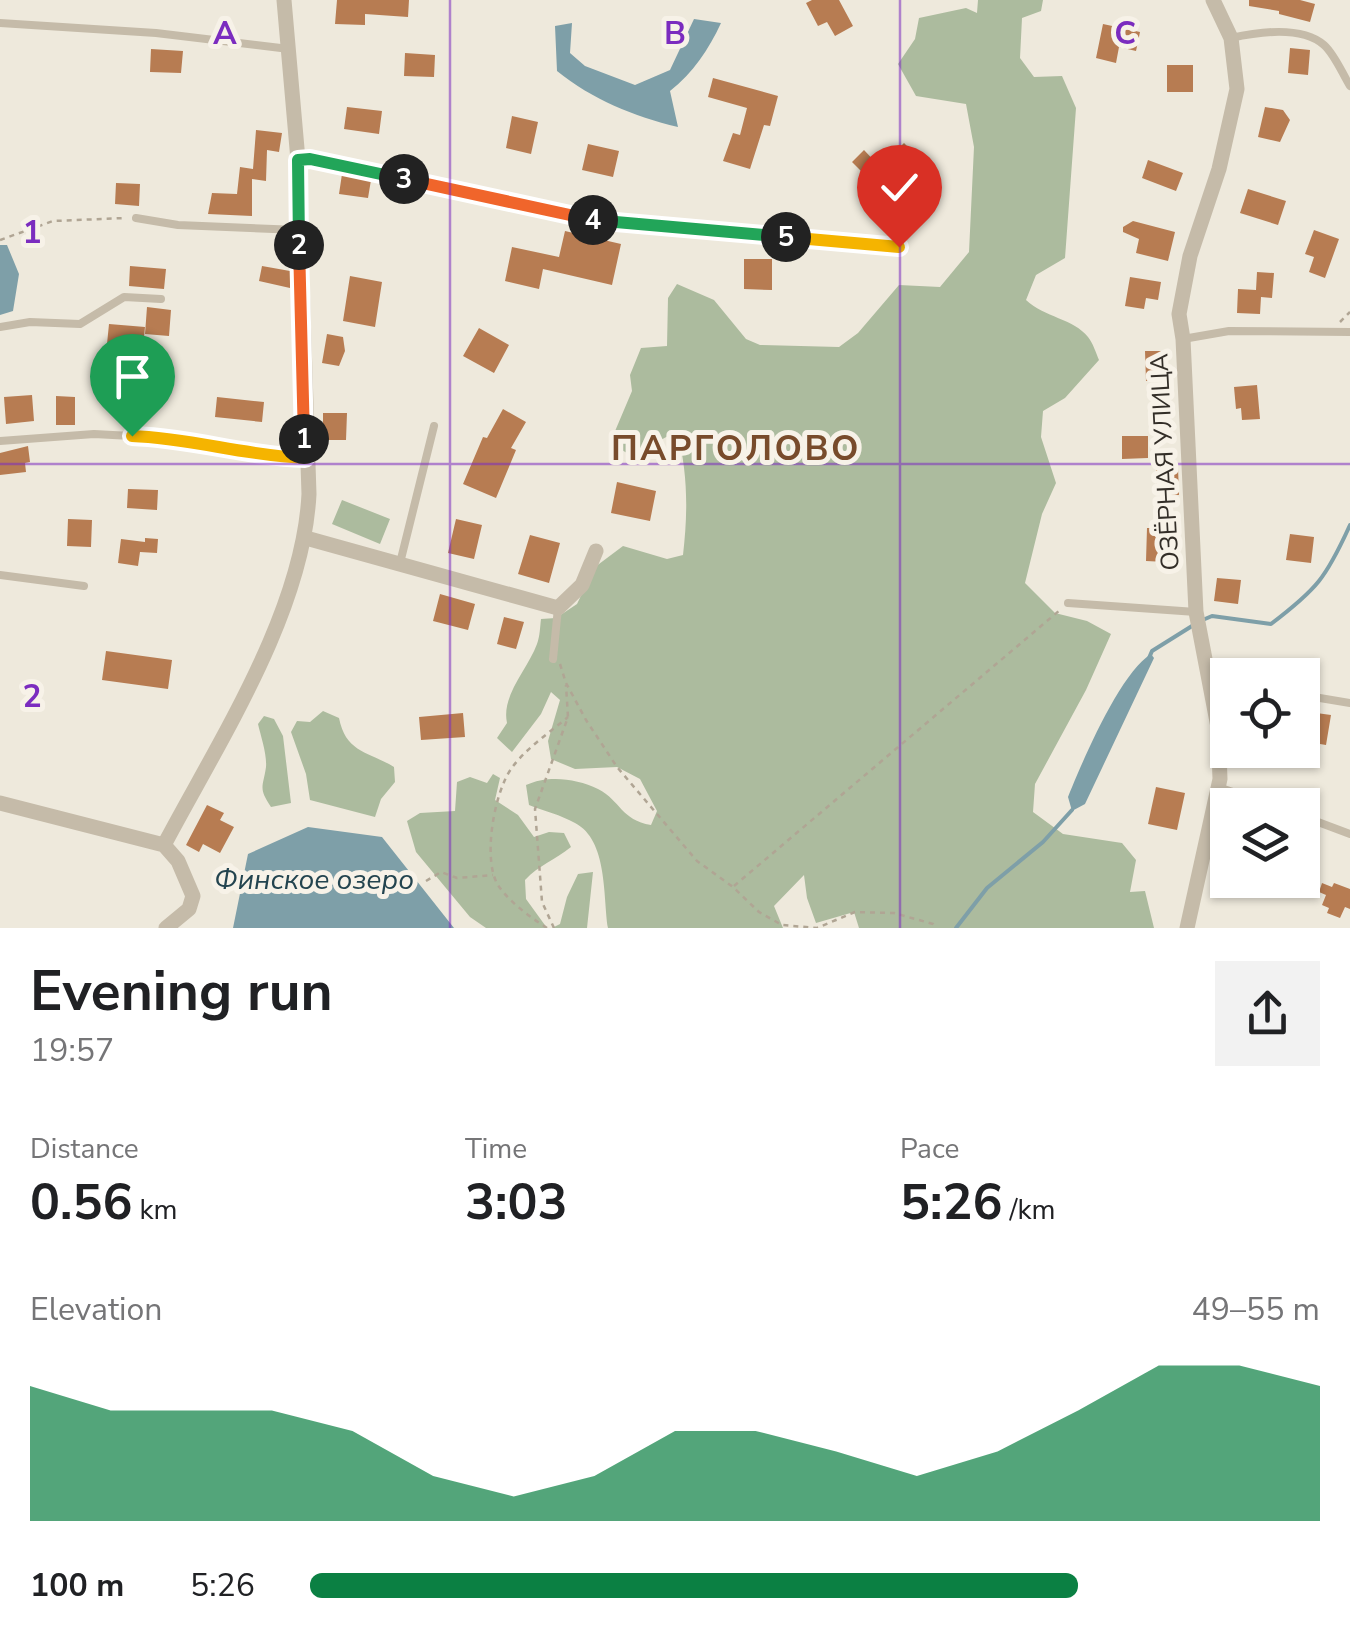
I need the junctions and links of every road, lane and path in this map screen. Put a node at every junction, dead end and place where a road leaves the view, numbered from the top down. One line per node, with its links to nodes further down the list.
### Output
1 (284, 0): 5 (street)
2 (1213, 0): 4 (street, ОЗЁРНАЯ УЛИЦА)
3 (0, 23): 5 (lane)
4 (1231, 38): 6 (lane); 15 (street, ОЗЁРНАЯ УЛИЦА)
5 (289, 49): 7 (street)
6 (1350, 86)
7 (298, 160): 9 (street); 11 (lane)
8 (136, 218): 9 (lane); 10 (path)
9 (299, 230): 18 (street)
10 (0, 240)
11 (899, 247)
12 (161, 298): 13 (lane)
13 (0, 327)
14 (1350, 332): 15 (lane)
15 (1184, 339): 26 (street, ОЗЁРНАЯ УЛИЦА)
16 (434, 426): 21 (lane)
17 (0, 441): 18 (lane)
18 (305, 458): 19 (street)
19 (306, 538): 21 (street); 38 (street)
20 (596, 550): 25 (street)
21 (400, 563): 25 (street)
22 (0, 575): 23 (lane)
23 (84, 586)
24 (1068, 602): 26 (lane); 41 (path)
25 (558, 608): 27 (lane)
26 (1196, 612): 28 (street, ОЗЁРНАЯ УЛИЦА)
27 (554, 659)
28 (1210, 681)
29 (1320, 698): 30 (lane)
30 (1350, 703)
31 (568, 718): 39 (path); 41 (path); 45 (path)
32 (1218, 768): 33 (street, ОЗЁРНАЯ УЛИЦА)
33 (1218, 787): 34 (lane); 46 (street, ОЗЁРНАЯ УЛИЦА)
34 (1221, 788)
35 (0, 803): 38 (street)
36 (1320, 823): 37 (lane)
37 (1350, 834)
38 (164, 845): 43 (street)
39 (495, 874): 40 (path); 44 (path)
40 (426, 882)
41 (733, 887): 42 (path)
42 (935, 926)
43 (166, 928)
44 (547, 928)
45 (554, 928)
46 (1187, 928)

